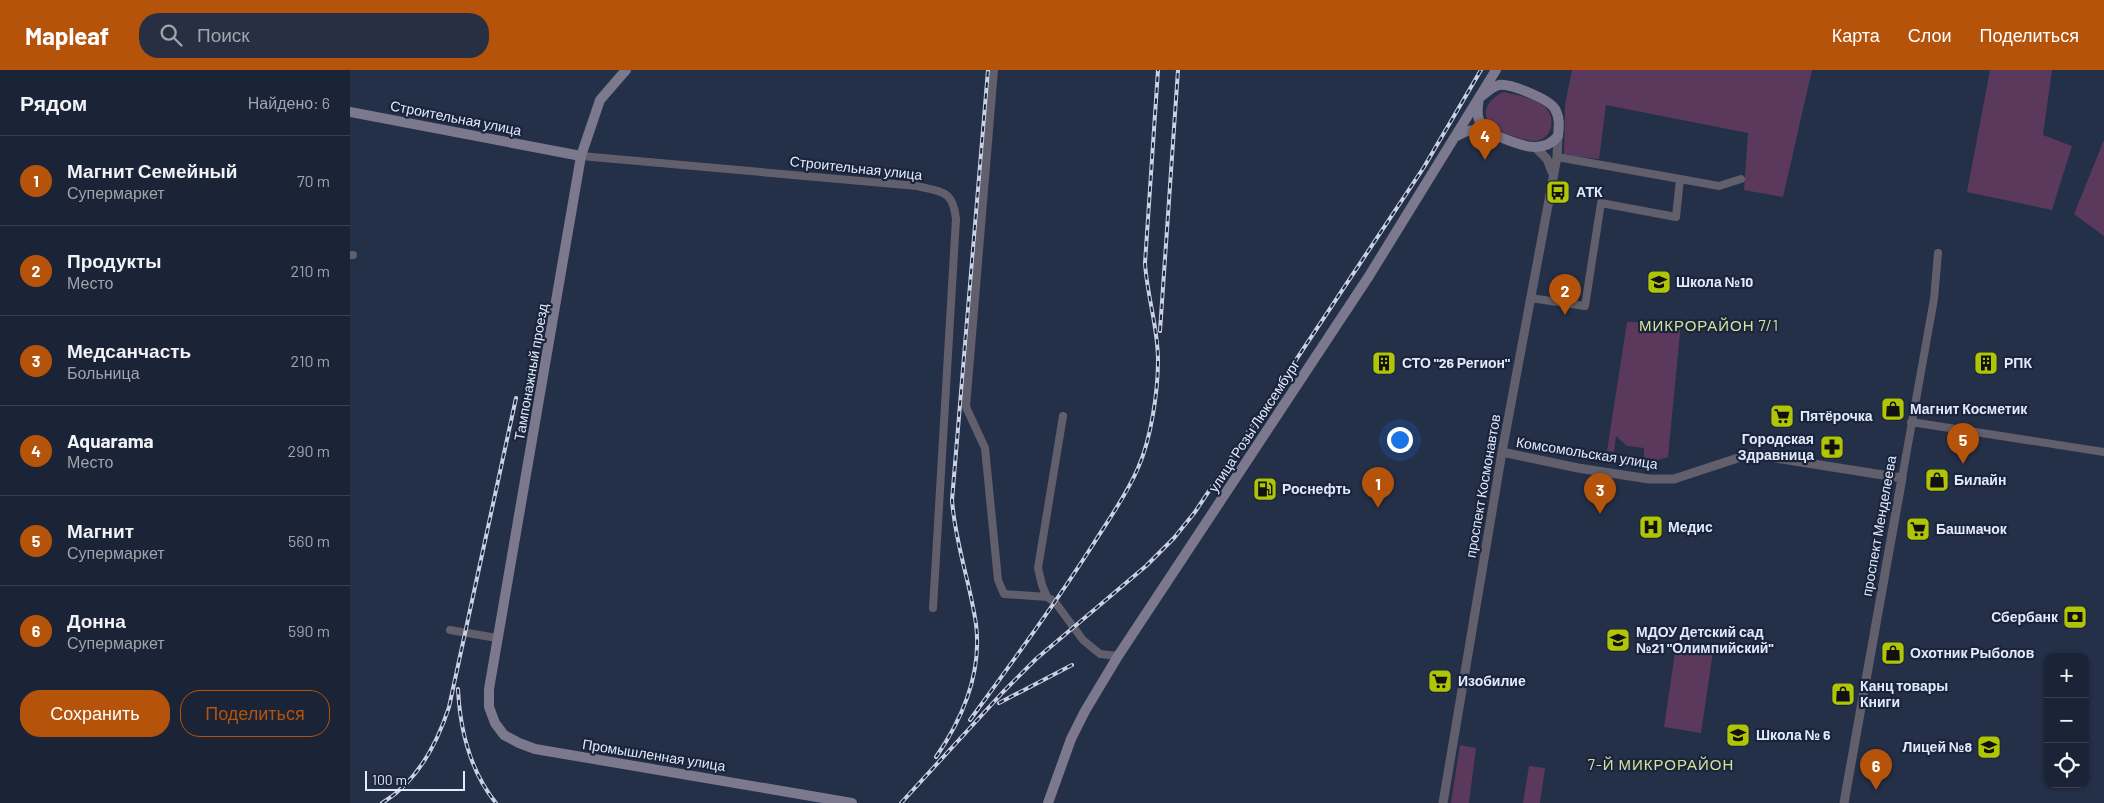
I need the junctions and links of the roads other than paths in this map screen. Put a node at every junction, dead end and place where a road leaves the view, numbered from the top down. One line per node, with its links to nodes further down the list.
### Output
1 (626, 70): 12 (main road, Тампонажный проезд)
2 (994, 70): 24 (street)
3 (1496, 70): 6 (main road, улица Розы Люксембург)
4 (1502, 70): 5 (main road)
5 (1510, 85): 6 (main road); 10 (main road)
6 (1479, 98): 8 (main road); 9 (main road, улица Розы Люксембург)
7 (350, 112): 12 (main road, Строительная улица)
8 (1488, 133): 9 (main road); 11 (main road)
9 (1457, 136): 28 (main road, улица Розы Люксембург)
10 (1558, 136): 11 (main road); 13 (street, проспект Космонавтов)
11 (1536, 148): 14 (street)
12 (580, 156): 25 (street, Строительная улица); 27 (main road, Тампонажный проезд)
13 (1557, 157): 14 (street, проспект Космонавтов); 16 (street)
14 (1552, 174): 18 (street, проспект Космонавтов)
15 (1742, 179): 16 (street)
16 (1680, 180): 18 (street)
17 (1938, 253): 20 (street, проспект Менделеева)
18 (1530, 298): 21 (street, проспект Космонавтов)
19 (1063, 416): 24 (street)
20 (1911, 422): 22 (street); 23 (street, проспект Менделеева)
21 (1502, 452): 23 (street, Комсомольская улица); 32 (street, проспект Космонавтов)
22 (2104, 452)
23 (1902, 478): 33 (street, проспект Менделеева)
24 (1048, 597): 28 (street)
25 (933, 608)
26 (450, 630): 27 (street)
27 (497, 638): 29 (main road, Тампонажный проезд)
28 (1118, 656): 30 (main road, улица Розы Люксембург)
29 (489, 689): 31 (main road, Промышленная улица)
30 (1049, 802)
31 (852, 803)
32 (1443, 803)
33 (1844, 803)

